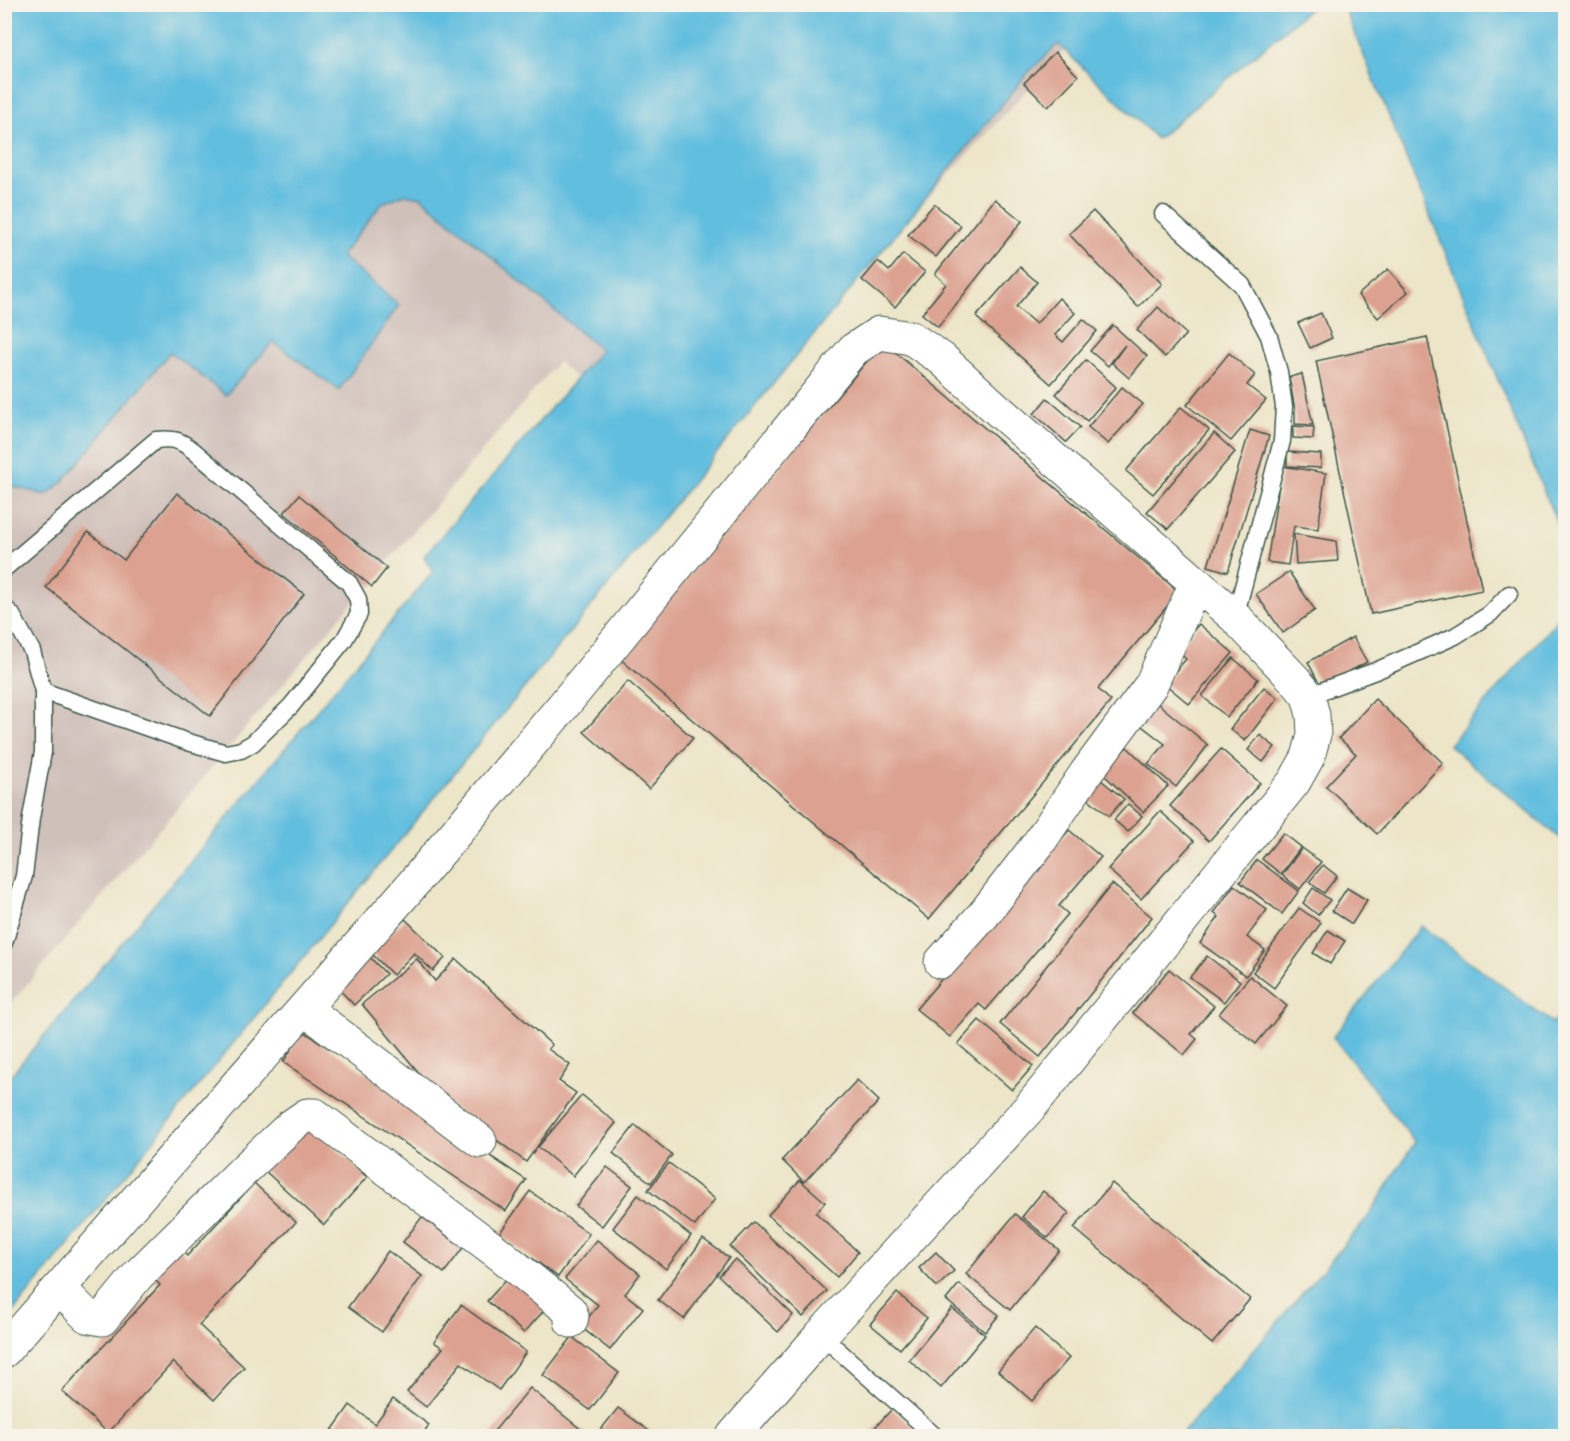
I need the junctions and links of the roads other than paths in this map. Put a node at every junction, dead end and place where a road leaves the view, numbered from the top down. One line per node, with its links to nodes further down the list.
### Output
1 (1163, 214): 6 (lane)
2 (4, 569): 7 (lane)
3 (1196, 583): 6 (street); 10 (street); 11 (street)
4 (1509, 594): 8 (lane)
5 (4, 607): 7 (lane)
6 (1236, 617): 8 (street)
7 (43, 691): 9 (lane)
8 (1308, 696): 15 (street)
9 (6, 933)
10 (940, 962)
11 (305, 1009): 12 (street); 13 (street)
12 (480, 1141)
13 (60, 1289): 14 (street); 16 (street)
14 (571, 1321)
15 (821, 1335): 17 (street); 18 (lane)
16 (4, 1350)
17 (734, 1437)
18 (935, 1437)

